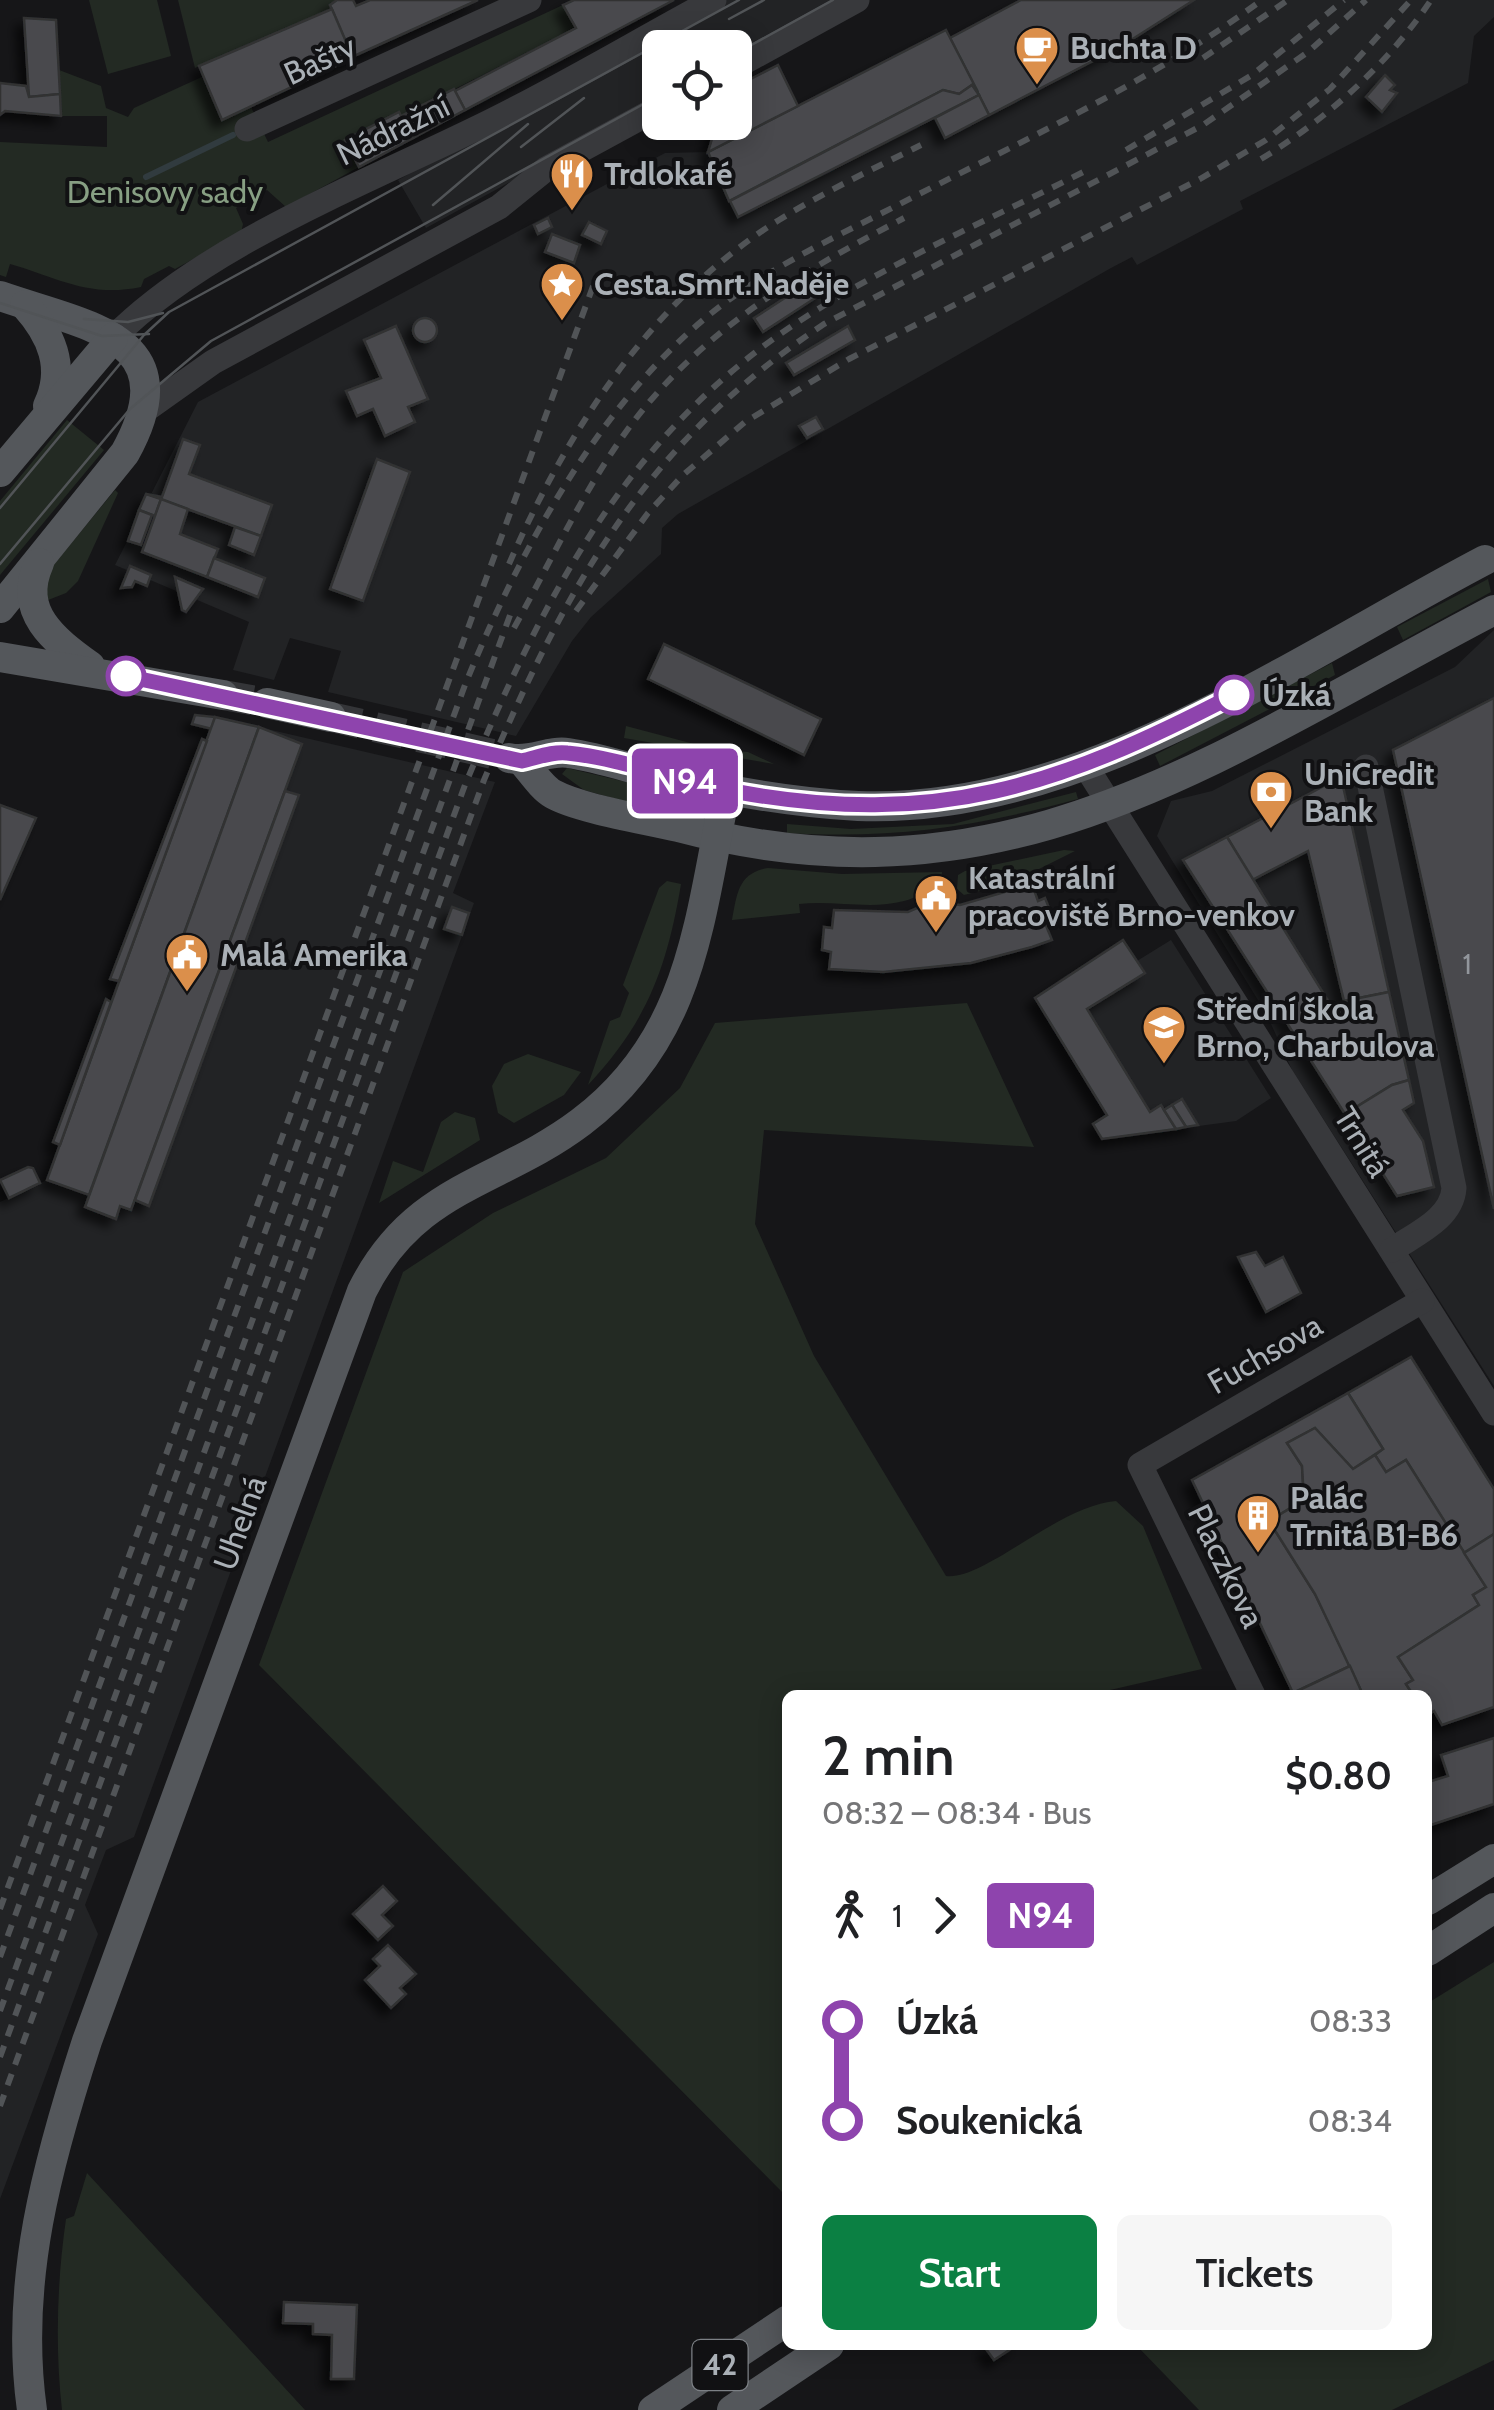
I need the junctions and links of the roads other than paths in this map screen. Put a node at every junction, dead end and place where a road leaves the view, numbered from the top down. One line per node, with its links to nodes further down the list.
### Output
1 (529, 0): 6 (street, Bašty)
2 (714, 0): 8 (street, Nádražní)
3 (857, 0): 4 (street)
4 (752, 57)
5 (642, 117): 9 (street)
6 (248, 130)
7 (12, 300): 8 (main road); 10 (main road)
8 (113, 338): 9 (main road); 10 (main road, Nádražní)
9 (144, 411): 12 (main road)
10 (38, 427): 11 (main road, Nádražní)
11 (0, 472)
12 (45, 551): 14 (main road); 17 (main road)
13 (1485, 560): 21 (main road)
14 (0, 608)
15 (1494, 610): 24 (main road)
16 (0, 656): 17 (main road)
17 (98, 671): 18 (main road)
18 (223, 695)
19 (267, 702): 20 (main road)
20 (330, 717)
21 (1085, 765): 23 (main road); 24 (street, Trnitá)
22 (1366, 768): 26 (street)
23 (726, 790): 25 (main road, Uhelná); 25 (main road)
24 (1112, 807): 25 (main road); 26 (street, Trnitá)
25 (716, 837): 37 (main road, Uhelná)
26 (1392, 1250): 27 (street, Trnitá)
27 (1422, 1300): 28 (street, Trnitá); 29 (street, Fuchsova)
28 (1494, 1414)
29 (1140, 1465): 30 (street, Placzkova)
30 (1250, 1690)
31 (1494, 1859): 32 (main road)
32 (1432, 1898)
33 (1494, 1908): 34 (main road)
34 (1432, 1947)
35 (782, 2324): 38 (main road, 42)
36 (822, 2350): 39 (main road, 42)
37 (32, 2410)
38 (652, 2410)
39 (732, 2410)

